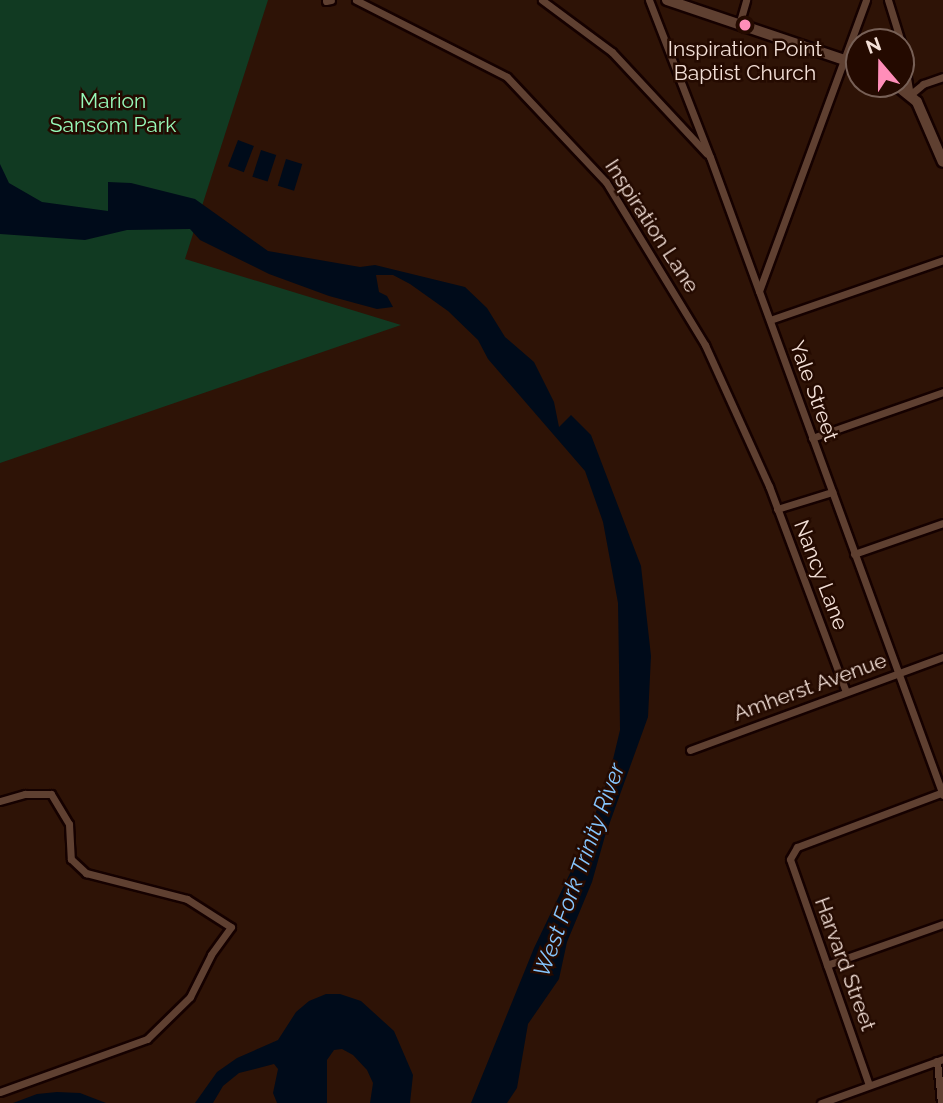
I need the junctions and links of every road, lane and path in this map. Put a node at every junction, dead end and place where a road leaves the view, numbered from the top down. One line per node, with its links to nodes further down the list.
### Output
1 (356, 0): 22 (street, Inspiration Lane)
2 (542, 0): 14 (street)
3 (649, 0): 14 (street, Yale Street)
4 (667, 0): 8 (street)
5 (746, 0): 8 (street)
6 (866, 0): 10 (street)
7 (888, 0): 9 (street)
8 (739, 25): 10 (street)
9 (896, 28)
10 (844, 59): 17 (street)
11 (943, 77): 12 (street)
12 (915, 90)
13 (913, 98): 15 (street)
14 (710, 157): 17 (street, Yale Street)
15 (943, 162)
16 (943, 260): 18 (street)
17 (759, 291): 18 (street, Yale Street)
18 (770, 320): 20 (street, Yale Street)
19 (943, 391): 20 (street)
20 (812, 438): 21 (street, Yale Street)
21 (832, 492): 22 (street); 24 (street, Yale Street)
22 (777, 509): 27 (street, Nancy Lane)
23 (943, 523): 24 (street)
24 (854, 554): 26 (street, Yale Street)
25 (943, 657): 26 (street, Amherst Avenue)
26 (898, 673): 27 (street, Amherst Avenue); 29 (street, Yale Street)
27 (846, 692): 28 (street, Amherst Avenue)
28 (690, 750)
29 (943, 793): 32 (street, Harvard Street)
30 (0, 801): 35 (street)
31 (943, 924): 32 (street)
32 (827, 965): 34 (street, Harvard Street)
33 (940, 1060): 34 (street); 37 (street)
34 (869, 1085): 36 (street)
35 (0, 1092)
36 (821, 1103)
37 (941, 1103)

